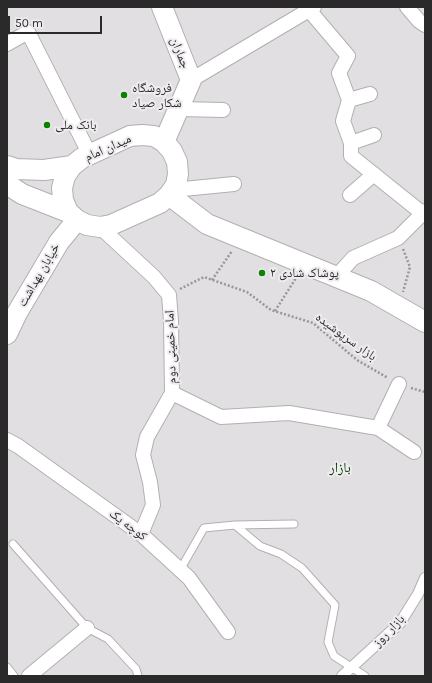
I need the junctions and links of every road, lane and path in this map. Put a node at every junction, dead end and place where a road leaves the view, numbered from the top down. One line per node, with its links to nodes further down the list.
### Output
1 (162, 7): 6 (main road, جماران)
2 (407, 7): 4 (street)
3 (311, 9): 6 (street); 8 (street)
4 (425, 25)
5 (7, 44): 14 (street)
6 (191, 80): 9 (main road, جماران)
7 (370, 94): 8 (street)
8 (349, 100): 13 (street)
9 (179, 109): 10 (street); 12 (main road, جماران)
10 (223, 110)
11 (374, 135): 13 (street)
12 (164, 142): 14 (main road, میدان امام); 20 (main road)
13 (351, 143): 17 (street)
14 (90, 155): 16 (main road, میدان امام)
15 (7, 166): 16 (main road)
16 (72, 166): 23 (main road, میدان امام)
17 (374, 174): 21 (street); 22 (street)
18 (7, 184): 23 (main road)
19 (234, 184): 20 (street)
20 (171, 193): 24 (main road); 25 (main road)
21 (350, 195)
22 (424, 212): 26 (street)
23 (72, 216): 24 (main road); 33 (main road, خیابان بهداشت)
24 (100, 227): 30 (street, امام خمینی دوم)
25 (240, 238): 27 (main road); 29 (path)
26 (398, 238): 28 (street); 31 (path)
27 (305, 264): 28 (main road); 32 (path)
28 (336, 277): 31 (main road)
29 (212, 280): 30 (path, بازار سرپوشیده); 32 (path, بازار سرپوشیده)
30 (169, 295): 38 (street, امام خمینی دوم)
31 (400, 307): 34 (main road)
32 (275, 311): 36 (path, بازار سرپوشیده)
33 (12, 313): 35 (main road, خیابان بهداشت)
34 (425, 322)
35 (7, 334)
36 (399, 384): 37 (path, بازار سرپوشیده); 39 (street)
37 (425, 392)
38 (172, 393): 39 (street); 44 (street, امام خمینی دوم)
39 (378, 428): 41 (street)
40 (7, 440): 44 (street, کوچه یک)
41 (414, 452)
42 (294, 524): 43 (lane)
43 (235, 525): 46 (lane); 51 (lane)
44 (142, 534): 46 (street, کوچه یک)
45 (14, 544): 48 (lane)
46 (180, 570): 49 (street, کوچه یک)
47 (425, 578): 51 (street, بازار روز)
48 (87, 628): 53 (street); 54 (lane)
49 (228, 632)
50 (7, 667): 52 (lane)
51 (351, 667): 55 (street, بازار روز); 56 (lane)
52 (14, 676)
53 (29, 676)
54 (138, 676)
55 (342, 676)
56 (365, 676)

